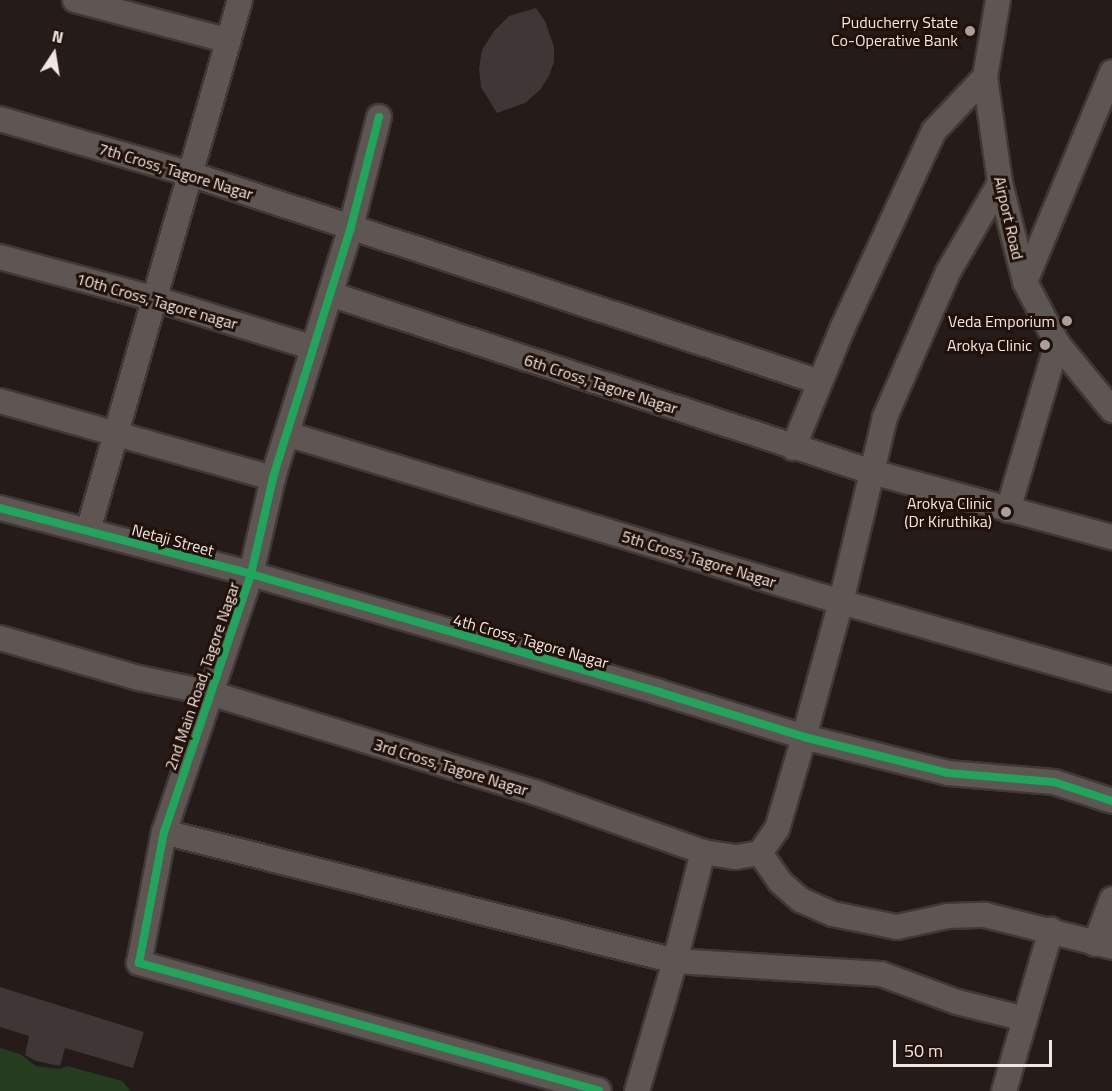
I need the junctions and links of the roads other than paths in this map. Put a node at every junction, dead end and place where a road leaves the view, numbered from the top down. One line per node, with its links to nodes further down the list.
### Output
1 (75, 0): 4 (street)
2 (240, 0): 4 (street)
3 (998, 0): 6 (street, Airport Road)
4 (229, 41): 9 (street)
5 (1112, 72): 13 (street)
6 (985, 77): 10 (street, Airport Road); 18 (street)
7 (379, 117): 11 (street, 2nd Main Road, Tagore Nagar)
8 (0, 119): 9 (street, 7th Cross, Tagore Nagar)
9 (190, 174): 11 (street, 7th Cross, Tagore Nagar); 15 (street)
10 (1000, 183): 13 (street, Airport Road); 24 (street)
11 (351, 227): 14 (street, 2nd Main Road, Tagore Nagar); 18 (street, 7th Cross, Tagore Nagar)
12 (0, 257): 15 (street, 10th Cross, Tagore nagar)
13 (1025, 282): 16 (street, Airport Road)
14 (330, 294): 17 (street, 2nd Main Road, Tagore Nagar); 23 (street, 6th Cross, Tagore Nagar)
15 (156, 299): 17 (street, 10th Cross, Tagore nagar); 21 (street)
16 (1057, 343): 20 (street, Airport Road); 27 (street)
17 (314, 348): 22 (street, 2nd Main Road, Tagore Nagar)
18 (820, 382): 23 (street)
19 (0, 401): 21 (street)
20 (1112, 410)
21 (117, 432): 25 (street); 28 (street)
22 (286, 434): 25 (street, 2nd Main Road, Tagore Nagar); 31 (street, 5th Cross, Tagore Nagar)
23 (793, 448): 24 (street, 6th Cross, Tagore Nagar)
24 (872, 472): 27 (street, 6th Cross, Tagore Nagar); 31 (street)
25 (273, 478): 30 (street, 2nd Main Road, Tagore Nagar)
26 (0, 508): 28 (street, Netaji Street)
27 (1008, 510): 29 (street, 6th Cross, Tagore Nagar)
28 (88, 531): 30 (street, Netaji Street)
29 (1112, 537)
30 (251, 574): 34 (street, 2nd Main Road, Tagore Nagar); 35 (street, 4th Cross, Tagore Nagar)
31 (841, 602): 33 (street, 5th Cross, Tagore Nagar); 35 (street)
32 (0, 638): 34 (street, 3rd Cross, Tagore Nagar)
33 (1112, 679)
34 (210, 693): 37 (street, 2nd Main Road, Tagore Nagar); 38 (street, 3rd Cross, Tagore Nagar)
35 (804, 737): 36 (street, 4th Cross, Tagore Nagar); 39 (street)
36 (1112, 801)
37 (164, 832): 43 (street); 45 (street, 2nd Main Road, Tagore Nagar)
38 (703, 852): 39 (street, 3rd Cross, Tagore Nagar); 43 (street)
39 (760, 853): 41 (street)
40 (1112, 899): 42 (street)
41 (1051, 930): 42 (street); 44 (street)
42 (1103, 945)
43 (675, 962): 44 (street); 47 (street)
44 (1025, 1019): 48 (street)
45 (563, 1086): 46 (street)
46 (599, 1091)
47 (637, 1091)
48 (1004, 1091)

